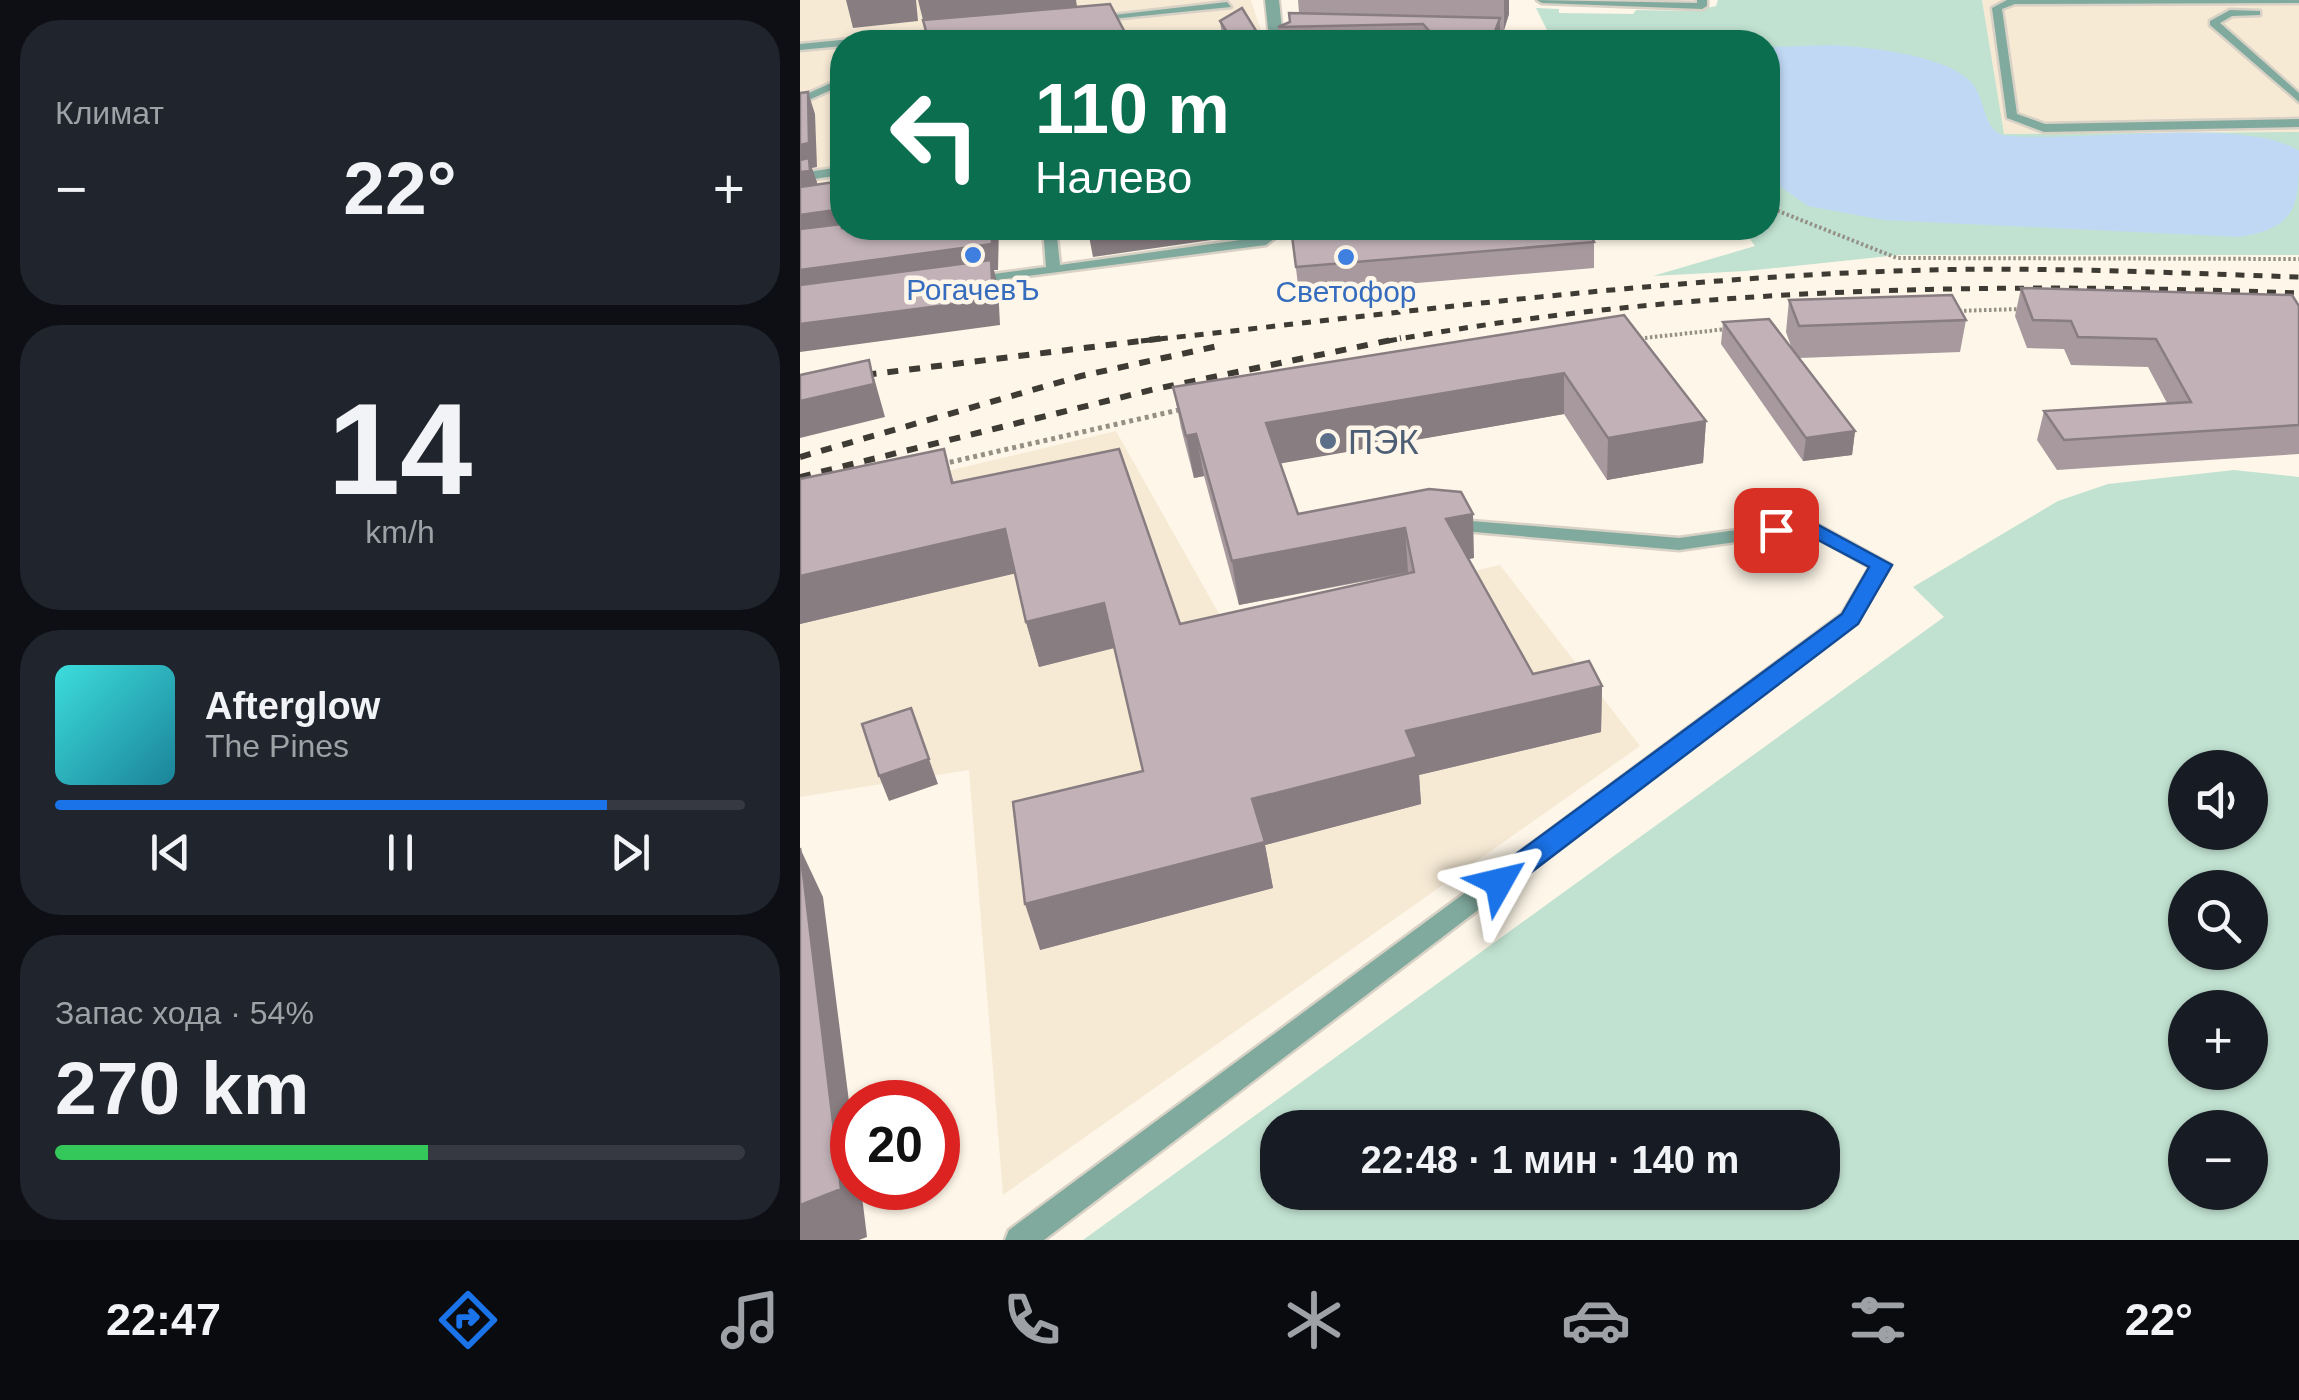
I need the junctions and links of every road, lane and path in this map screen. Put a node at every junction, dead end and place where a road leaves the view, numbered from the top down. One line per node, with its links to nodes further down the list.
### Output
1 (1272, 0): 8 (street)
2 (1542, 0): 3 (lane)
3 (1702, 0)
4 (2299, 0): 14 (lane)
5 (1227, 5): 7 (lane)
6 (2299, 13): 12 (lane)
7 (1079, 20)
8 (1281, 30)
9 (830, 44): 10 (lane)
10 (800, 47)
11 (830, 87): 13 (lane)
12 (2299, 99)
13 (800, 101)
14 (2299, 123)
15 (830, 173): 16 (lane)
16 (800, 177)
17 (1780, 212): 20 (path)
18 (1050, 240): 21 (lane)
19 (1267, 240): 21 (lane)
20 (2299, 259)
21 (1053, 270): 22 (lane)
22 (956, 283)
23 (2034, 309): 24 (path)
24 (1939, 311)
25 (1730, 329): 26 (path)
26 (1634, 339)
27 (1191, 408): 28 (path)
28 (929, 468)
29 (1424, 524): 30 (lane)
30 (1020, 1240)

